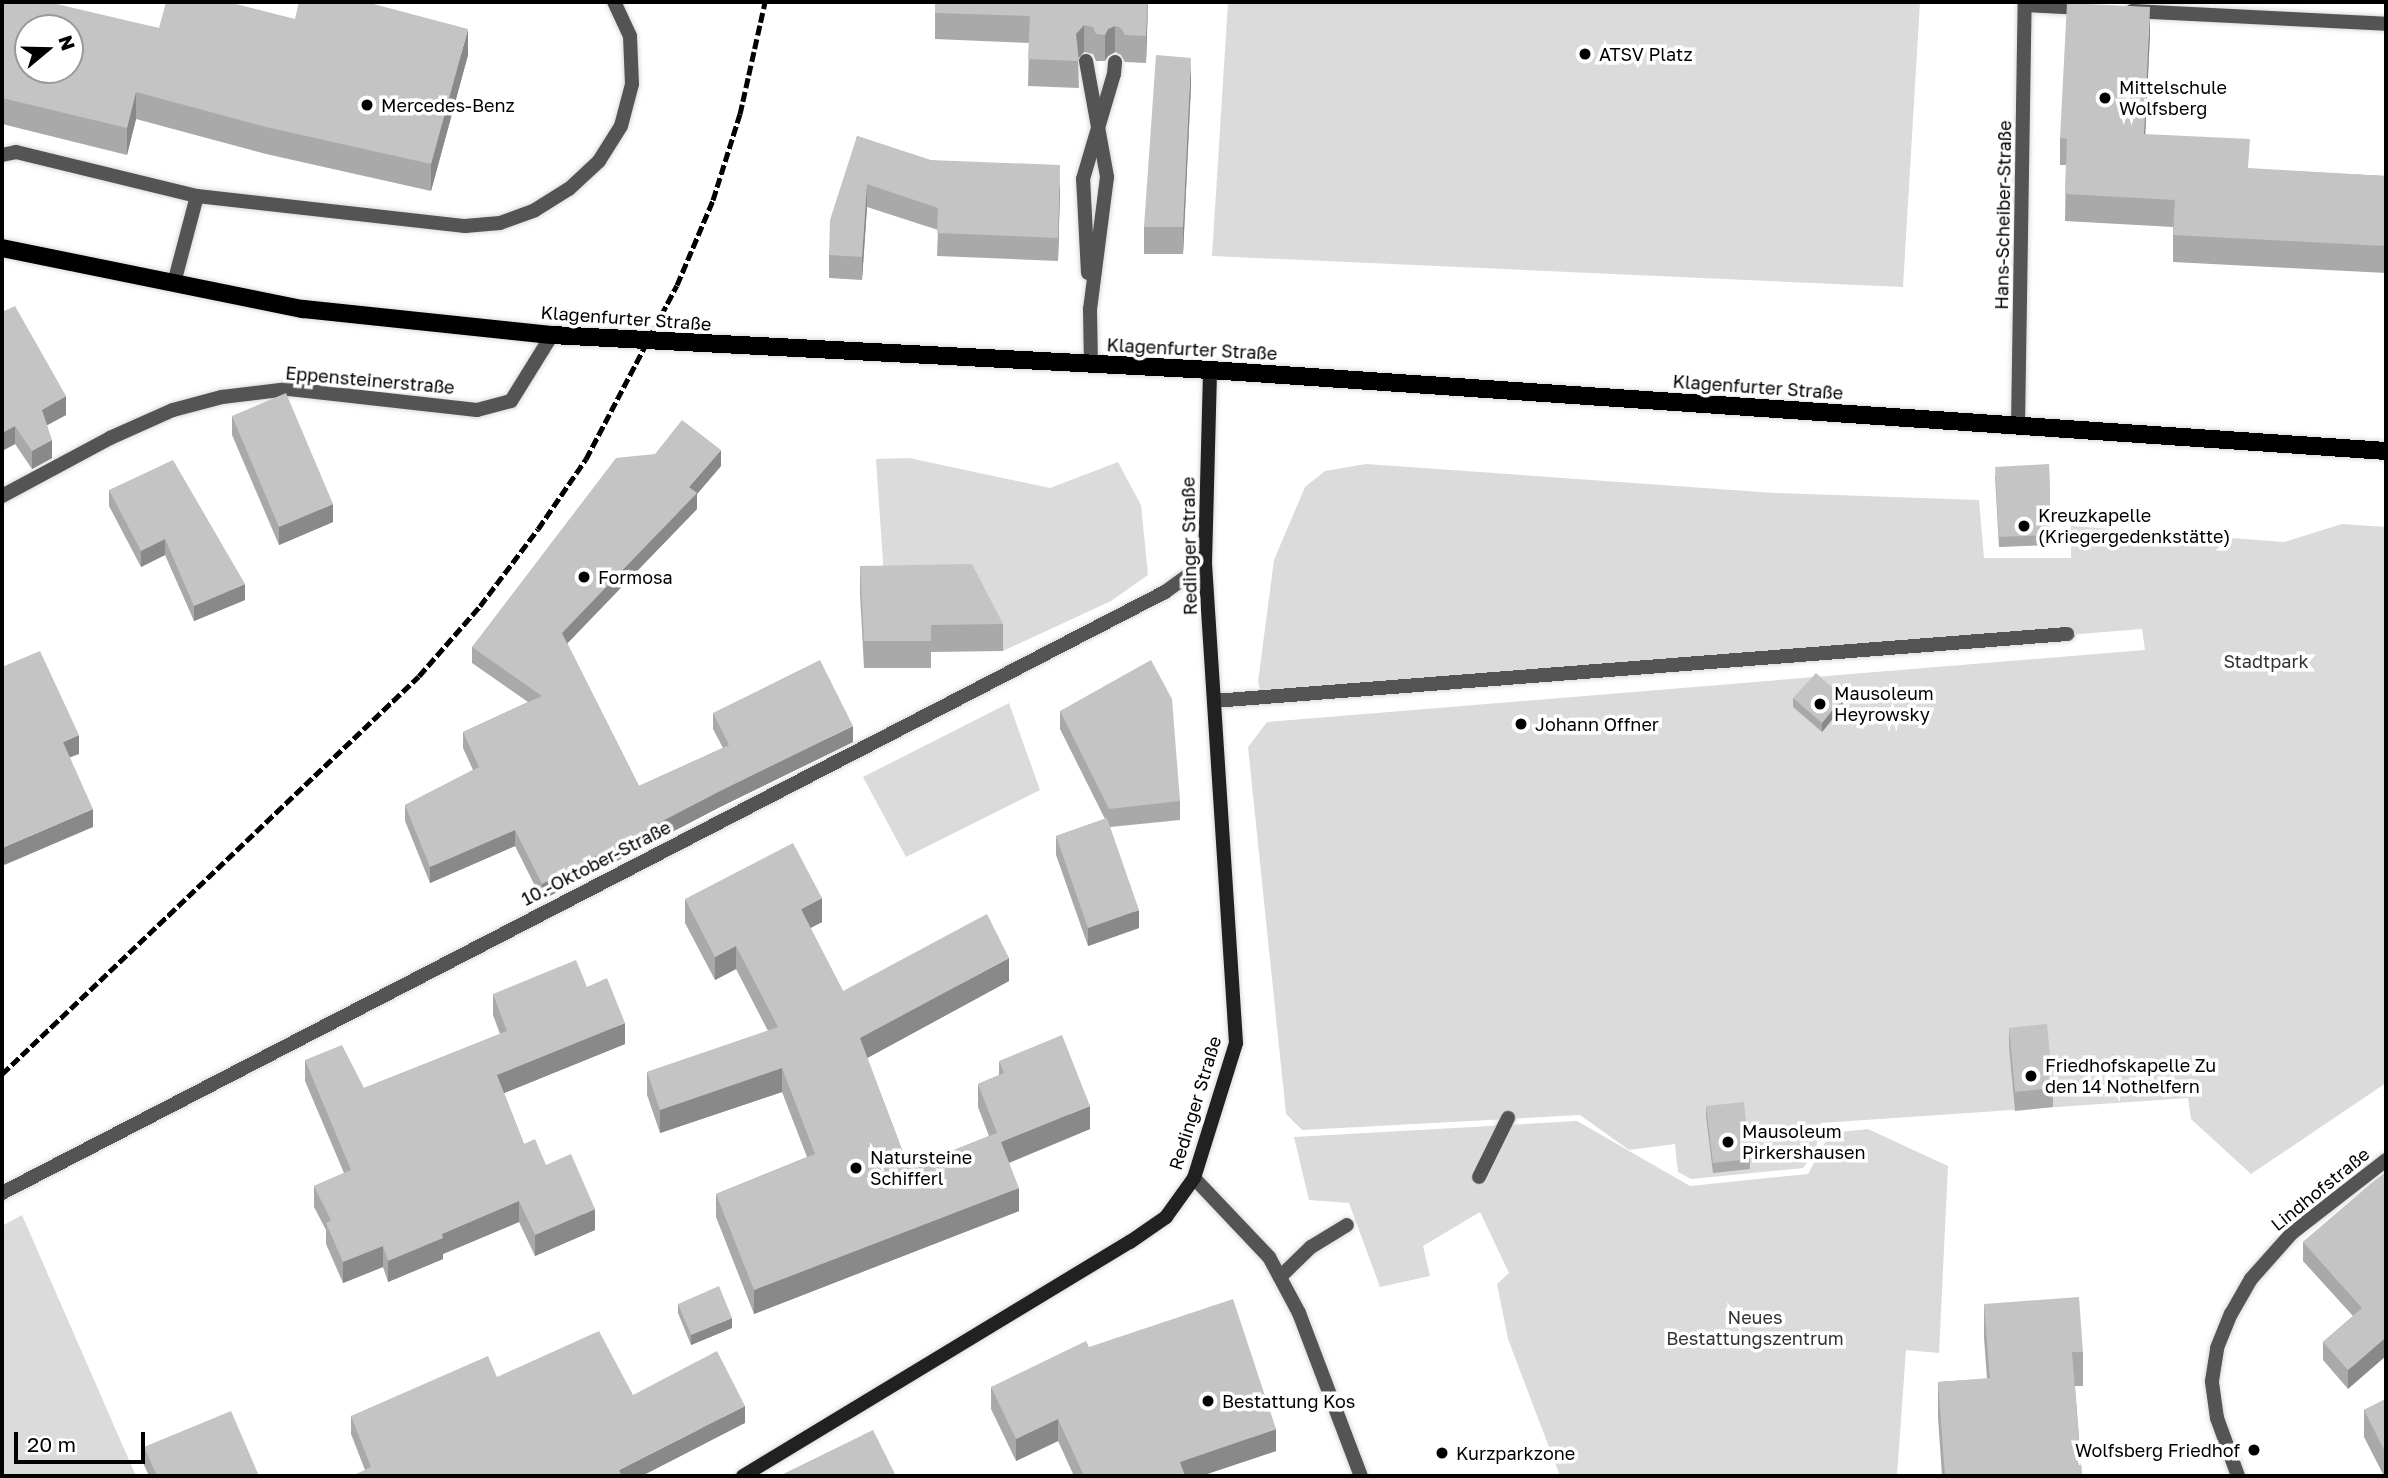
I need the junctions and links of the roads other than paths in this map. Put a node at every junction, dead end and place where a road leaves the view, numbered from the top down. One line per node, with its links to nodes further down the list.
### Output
1 (614, 2): 10 (street)
2 (2025, 3): 3 (street, Hans-Scheiber-Straße); 17 (street, Hans-Scheiber-Straße)
3 (2095, 9)
4 (2123, 10): 5 (street)
5 (2386, 24)
6 (1086, 61): 8 (street)
7 (1115, 62): 8 (street)
8 (1098, 129): 13 (street); 13 (street)
9 (2, 155): 10 (street)
10 (197, 196): 12 (street)
11 (2, 248): 12 (main road, Klagenfurter Straße)
12 (174, 283): 14 (main road, Klagenfurter Straße)
13 (1090, 309): 15 (street)
14 (552, 335): 15 (main road, Klagenfurter Straße); 19 (street, Eppensteinerstraße)
15 (1091, 365): 16 (main road, Klagenfurter Straße)
16 (1210, 370): 17 (main road, Klagenfurter Straße); 20 (main road, Redinger Straße)
17 (2018, 426): 18 (main road, Klagenfurter Straße)
18 (2386, 451)
19 (2, 496)
20 (1205, 564): 22 (main road, Redinger Straße); 27 (street, 10.-Oktober-Straße)
21 (2067, 634): 22 (street)
22 (1214, 701): 26 (main road, Redinger Straße)
23 (1508, 1118): 25 (street)
24 (2386, 1160): 32 (street, Lindhofstraße)
25 (1479, 1177)
26 (1194, 1178): 29 (street); 30 (main road, Redinger Straße)
27 (2, 1193)
28 (1347, 1225): 29 (street)
29 (1280, 1277): 31 (street)
30 (743, 1476)
31 (1361, 1476)
32 (2238, 1476)

